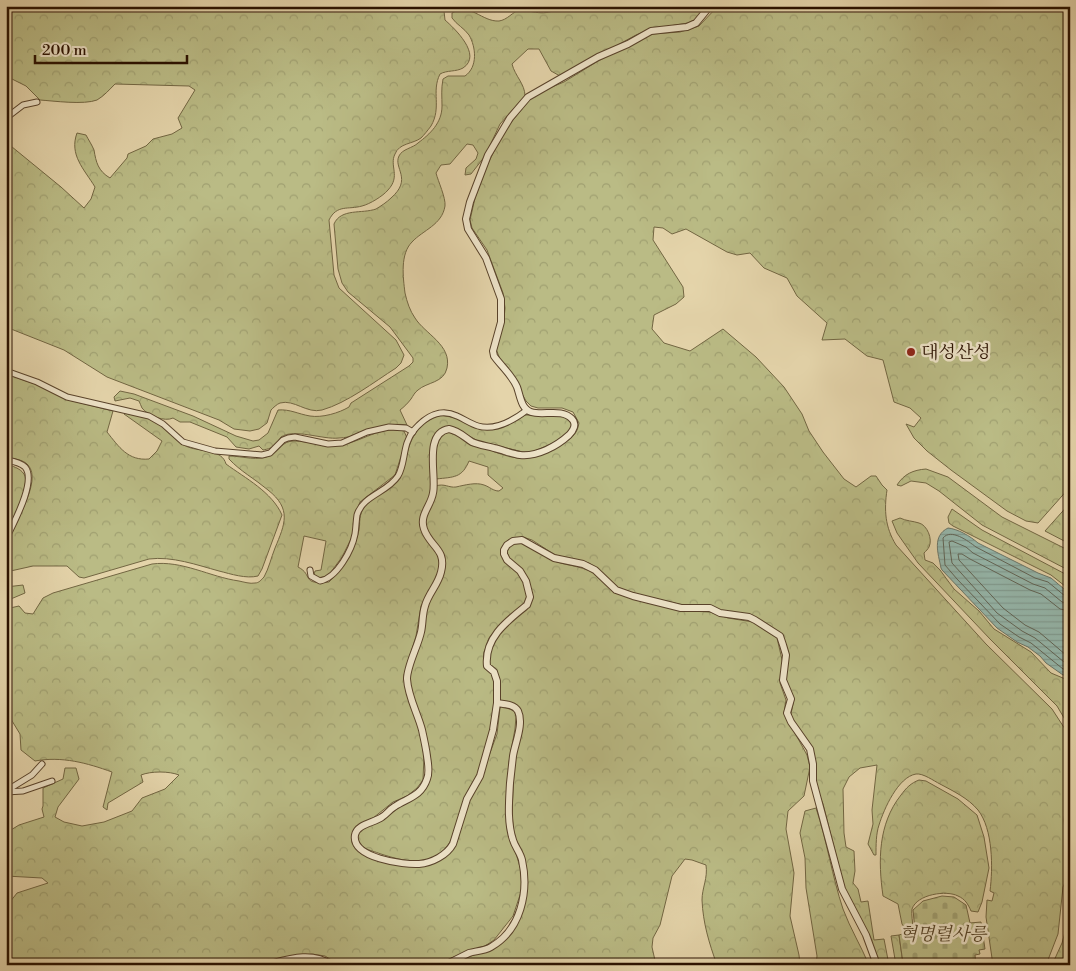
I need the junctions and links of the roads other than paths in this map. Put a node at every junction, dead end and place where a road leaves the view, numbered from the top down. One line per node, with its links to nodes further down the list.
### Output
1 (710, 6): 5 (street)
2 (37, 102): 3 (street)
3 (6, 118)
4 (6, 371): 6 (street)
5 (527, 410): 6 (street); 10 (street)
6 (413, 432): 9 (street)
7 (6, 460): 8 (street)
8 (6, 539)
9 (310, 570)
10 (497, 703): 16 (street); 17 (street)
11 (42, 764): 13 (street)
12 (52, 781): 13 (street)
13 (6, 792)
14 (266, 965): 15 (street)
15 (332, 965)
16 (445, 965)
17 (877, 965)

